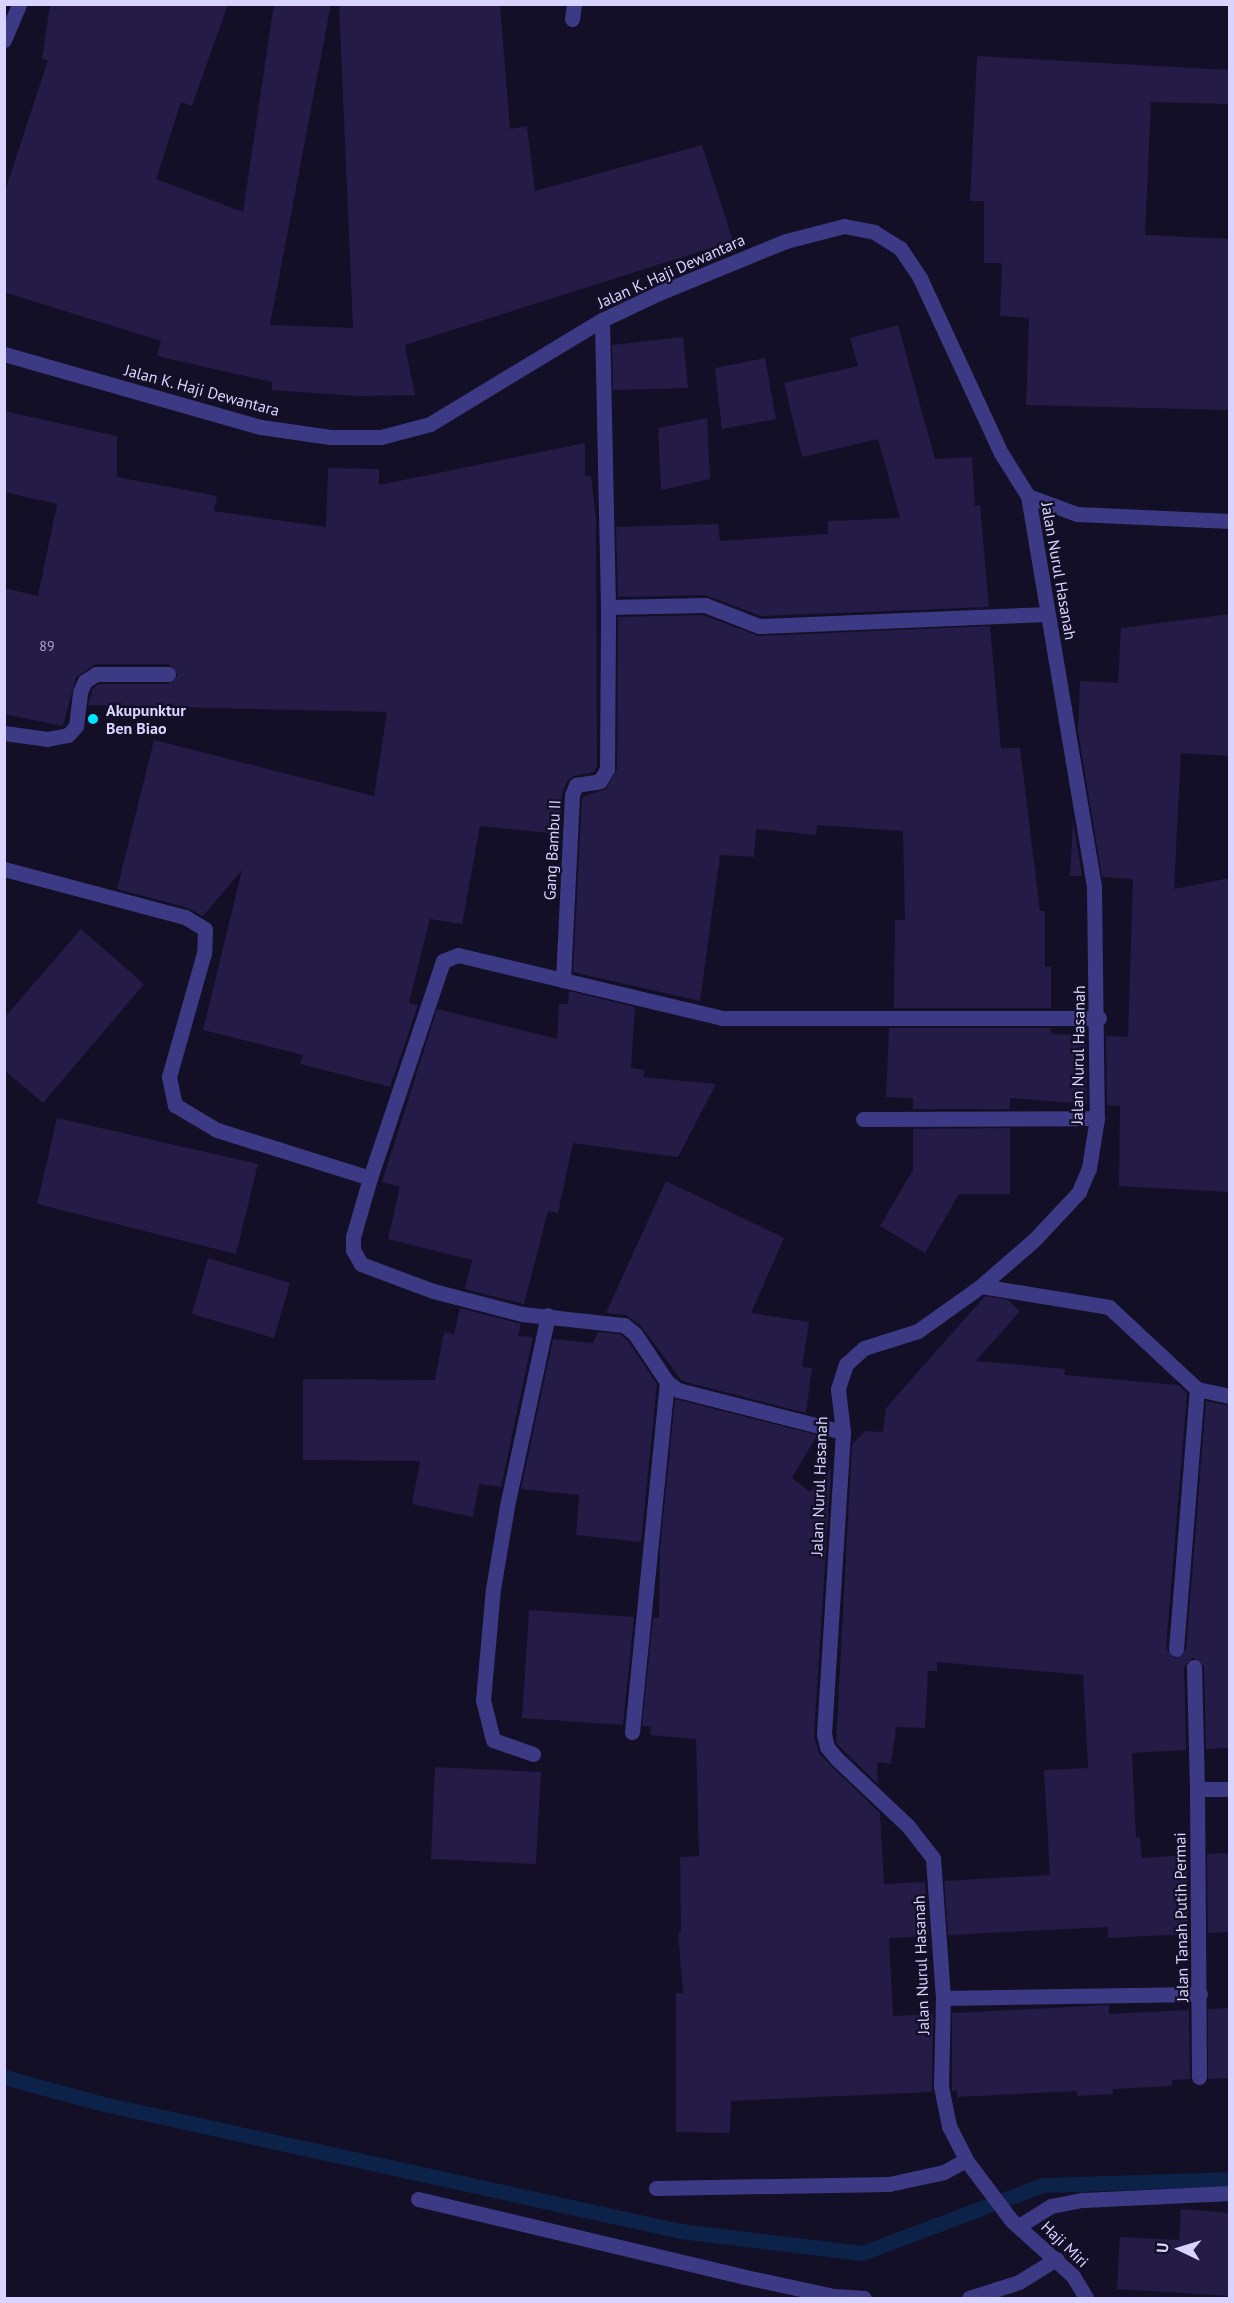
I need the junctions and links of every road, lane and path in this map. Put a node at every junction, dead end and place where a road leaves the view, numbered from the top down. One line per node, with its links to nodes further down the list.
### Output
1 (19, 4): 2 (street)
2 (4, 40)
3 (602, 320): 4 (street, Jalan K. Haji Dewantara); 5 (street, Jalan K. Haji Dewantara); 7 (street, Gang Bambu II)
4 (4, 354)
5 (1028, 496): 6 (street); 8 (street, Jalan Nurul Hasanah)
6 (1230, 521)
7 (608, 607): 8 (street); 12 (street, Gang Bambu II)
8 (1048, 614): 13 (street, Jalan Nurul Hasanah)
9 (168, 674): 10 (street)
10 (4, 733)
11 (4, 869): 16 (street)
12 (563, 980): 13 (street); 16 (street)
13 (1099, 1018): 14 (street, Jalan Nurul Hasanah)
14 (1097, 1118): 15 (street); 17 (street, Jalan Nurul Hasanah)
15 (863, 1119)
16 (370, 1178): 18 (street)
17 (981, 1286): 20 (street); 22 (street, Jalan Nurul Hasanah)
18 (548, 1316): 19 (street); 26 (street)
19 (667, 1382): 22 (street); 25 (street)
20 (1197, 1389): 21 (street); 23 (street)
21 (1230, 1396)
22 (843, 1432): 30 (street, Jalan Nurul Hasanah)
23 (1176, 1649)
24 (1194, 1667): 27 (street, Jalan Tanah Putih Permai)
25 (632, 1732)
26 (533, 1754)
27 (1197, 1789): 28 (street); 29 (street, Jalan Tanah Putih Permai)
28 (1230, 1789)
29 (1200, 1994): 30 (street); 31 (street, Jalan Tanah Putih Permai)
30 (943, 1998): 32 (street, Jalan Nurul Hasanah)
31 (1199, 2078)
32 (971, 2165): 33 (street); 36 (street, Jalan Nurul Hasanah)
33 (656, 2188)
34 (1230, 2193): 36 (street)
35 (418, 2199): 38 (street)
36 (1016, 2223): 37 (street, Haji Miri)
37 (1056, 2259): 39 (street); 40 (street, Haji Miri)
38 (864, 2298)
39 (969, 2298)
40 (1086, 2298)

